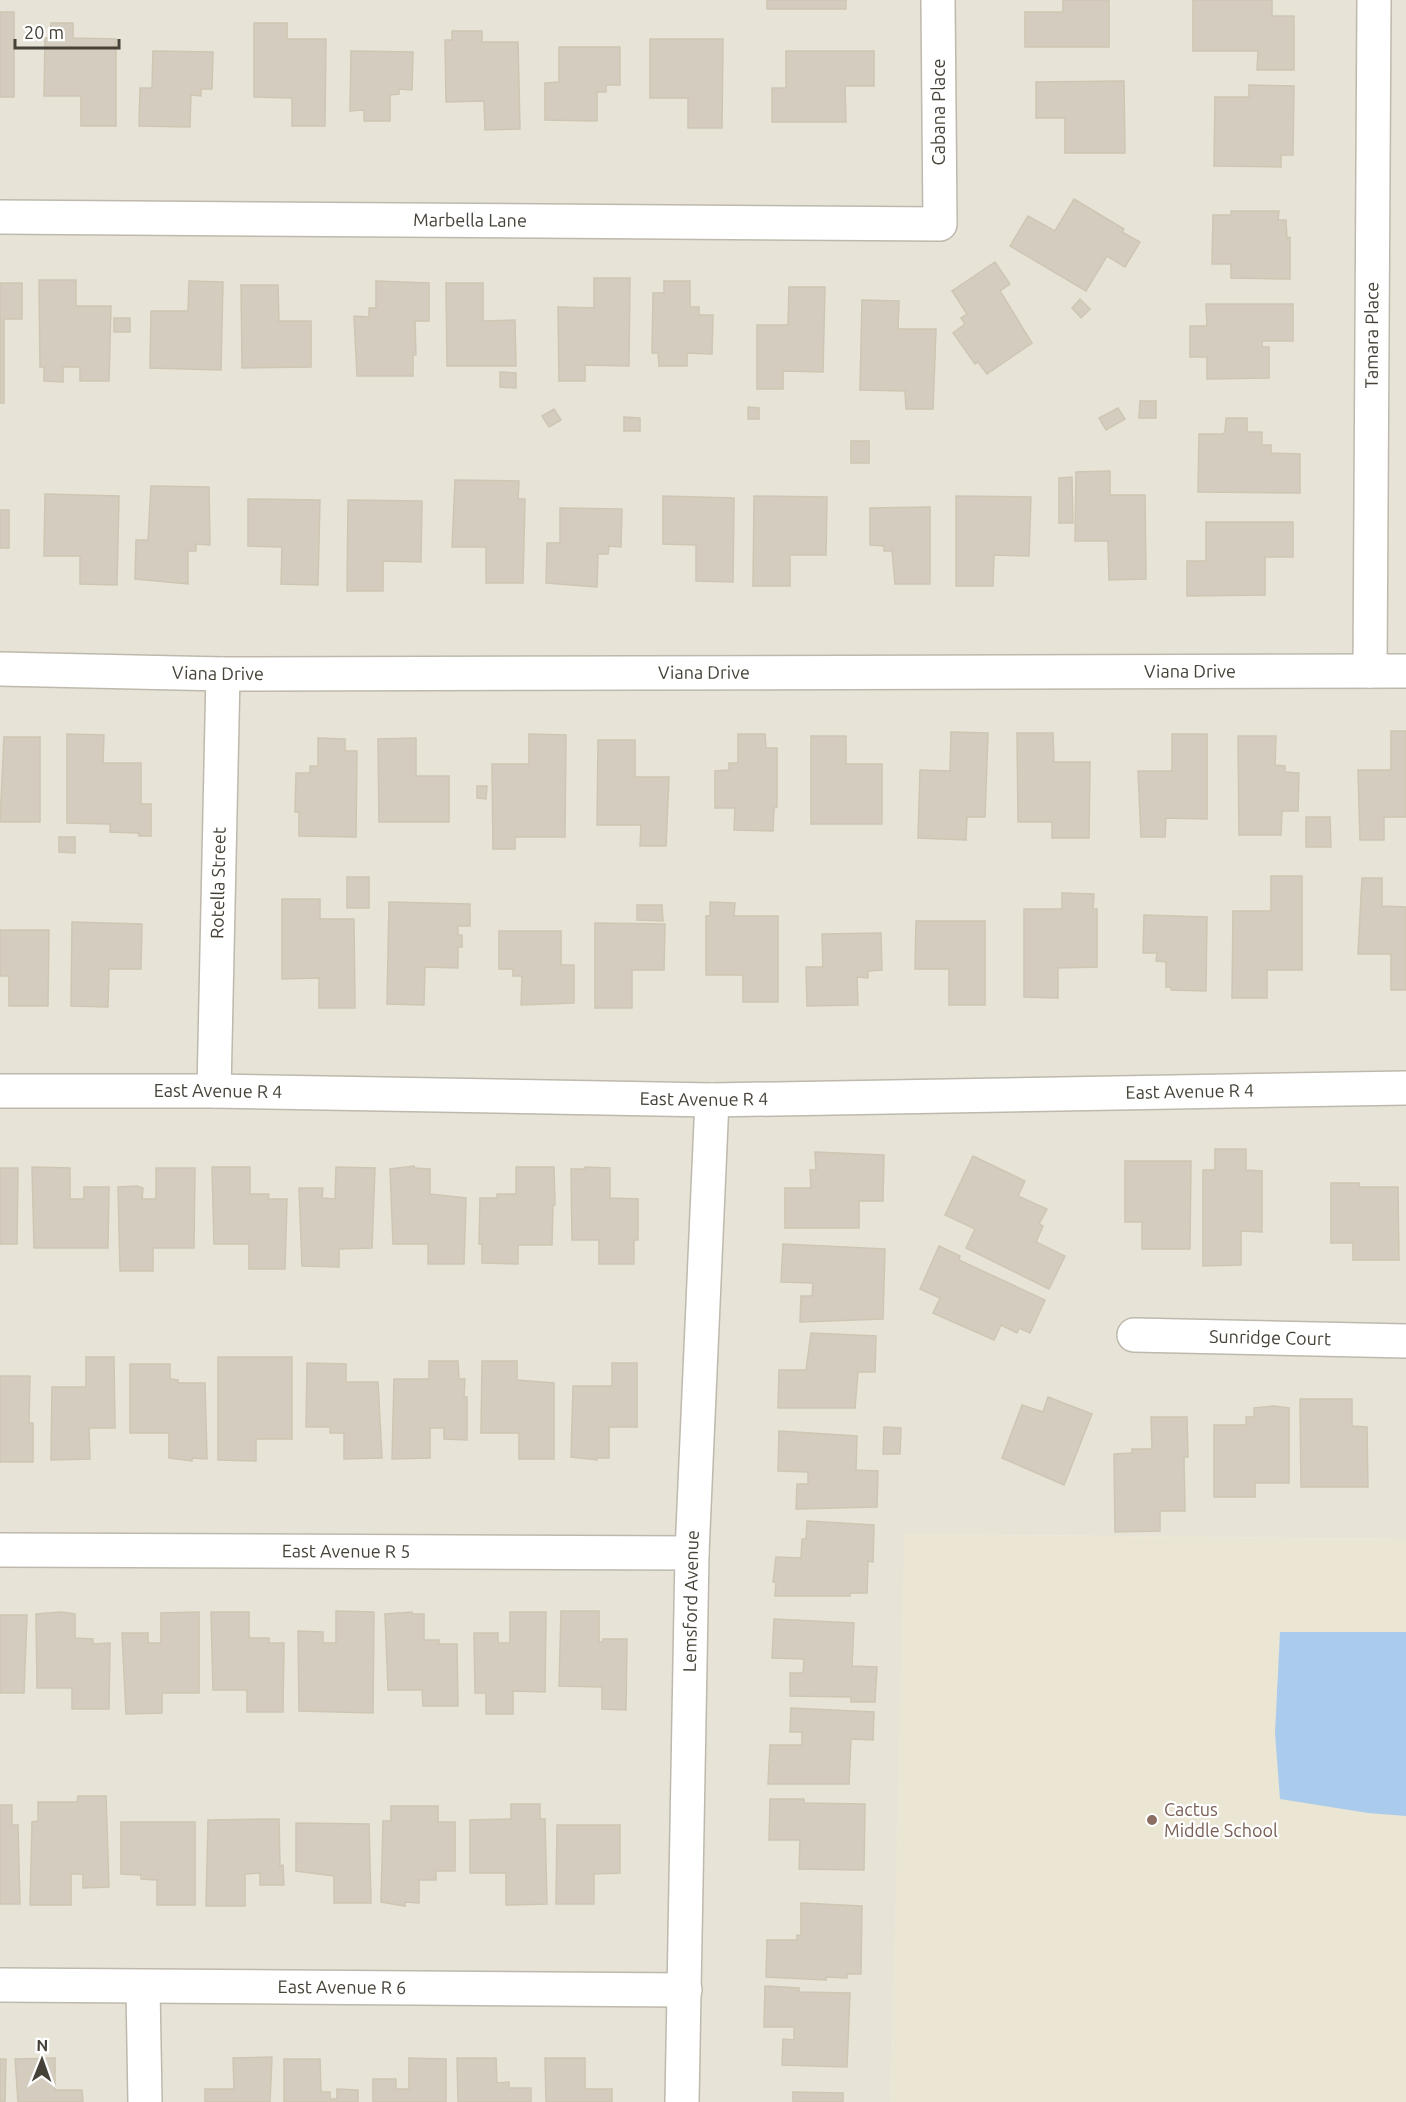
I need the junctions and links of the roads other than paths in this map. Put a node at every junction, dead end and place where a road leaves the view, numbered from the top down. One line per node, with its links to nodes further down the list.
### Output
1 (938, 0): 4 (street, Cabana Place)
2 (1374, 0): 6 (street, Tamara Place)
3 (0, 217): 4 (street, Marbella Lane)
4 (940, 224)
5 (0, 669): 8 (street, Viana Drive)
6 (1370, 671): 7 (street, Viana Drive); 8 (street, Viana Drive)
7 (1406, 671)
8 (223, 674): 11 (street, Rotella Street)
9 (1406, 1088): 12 (street, East Avenue R 4)
10 (0, 1091): 11 (street, East Avenue R 4)
11 (214, 1091): 12 (street, East Avenue R 4)
12 (712, 1100): 16 (street, Lemsford Avenue)
13 (1134, 1335): 14 (street, Sunridge Court)
14 (1406, 1341)
15 (0, 1550): 16 (street, East Avenue R 5)
16 (692, 1553): 19 (street, Lemsford Avenue)
17 (0, 1985): 18 (street, East Avenue R 6)
18 (143, 1988): 19 (street, East Avenue R 6); 20 (street)
19 (685, 1990): 21 (street, Lemsford Avenue)
20 (145, 2102)
21 (682, 2102)

